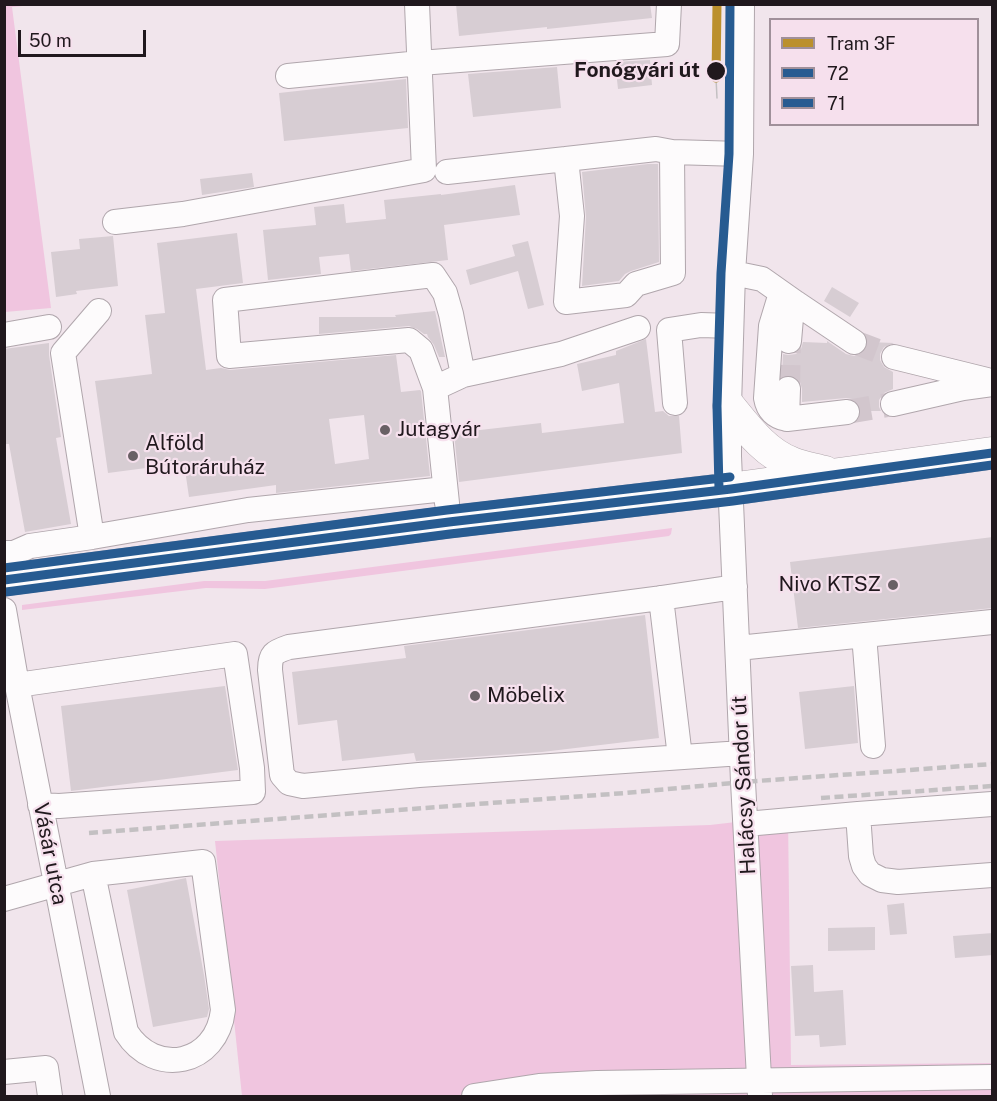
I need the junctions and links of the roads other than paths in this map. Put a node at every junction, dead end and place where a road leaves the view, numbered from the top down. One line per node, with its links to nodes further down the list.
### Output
1 (417, 4): 4 (street)
2 (669, 4): 4 (street)
3 (742, 4): 7 (street)
4 (420, 63): 5 (street); 10 (street)
5 (288, 76)
6 (672, 152): 7 (street); 8 (street); 8 (street)
7 (741, 154): 11 (street)
8 (566, 159): 9 (street)
9 (447, 172)
10 (115, 222)
11 (733, 273): 12 (street); 14 (street)
12 (788, 298): 18 (street); 19 (street); 29 (street)
13 (99, 311): 35 (street)
14 (731, 326): 25 (street); 27 (street)
15 (49, 327): 17 (street)
16 (638, 328): 21 (street)
17 (4, 335)
18 (789, 341)
19 (854, 342)
20 (894, 357): 22 (street)
21 (463, 375): 23 (street); 23 (street)
22 (993, 383): 26 (street)
23 (435, 388): 32 (street)
24 (788, 389): 29 (street)
25 (675, 404)
26 (893, 404)
27 (729, 406): 31 (main road); 33 (street)
28 (847, 412): 29 (street)
29 (787, 419)
30 (993, 453): 31 (main road)
31 (834, 475): 33 (main road)
32 (445, 489): 34 (street); 35 (street)
33 (730, 489): 34 (main road); 38 (street, Halácsy Sándor út)
34 (449, 522): 37 (main road)
35 (92, 537): 36 (street)
36 (4, 553)
37 (4, 580)
38 (735, 587): 39 (street); 43 (street, Halácsy Sándor út)
39 (661, 598): 48 (street); 48 (street)
40 (4, 610): 44 (street, Vásár utca)
41 (993, 622): 42 (street)
42 (864, 635): 43 (street); 46 (street)
43 (738, 648): 47 (street, Halácsy Sándor út)
44 (8, 652): 45 (street, Vásár utca)
45 (17, 685): 50 (street, Vásár utca); 50 (street)
46 (873, 747)
47 (742, 753): 48 (street); 53 (street, Halácsy Sándor út)
48 (680, 757)
49 (992, 804): 51 (street); 52 (street)
50 (40, 805): 56 (street, Vásár utca)
51 (993, 812)
52 (858, 814): 53 (street); 55 (street)
53 (746, 824): 61 (street, Halácsy Sándor út)
54 (93, 874): 54 (street); 56 (street)
55 (993, 875)
56 (56, 884): 57 (street); 64 (street, Vásár utca)
57 (4, 899)
58 (4, 1072): 63 (street)
59 (993, 1077): 60 (street)
60 (919, 1088): 61 (street)
61 (760, 1089): 62 (street)
62 (596, 1090): 65 (street)
63 (50, 1096)
64 (98, 1096)
65 (474, 1096)

